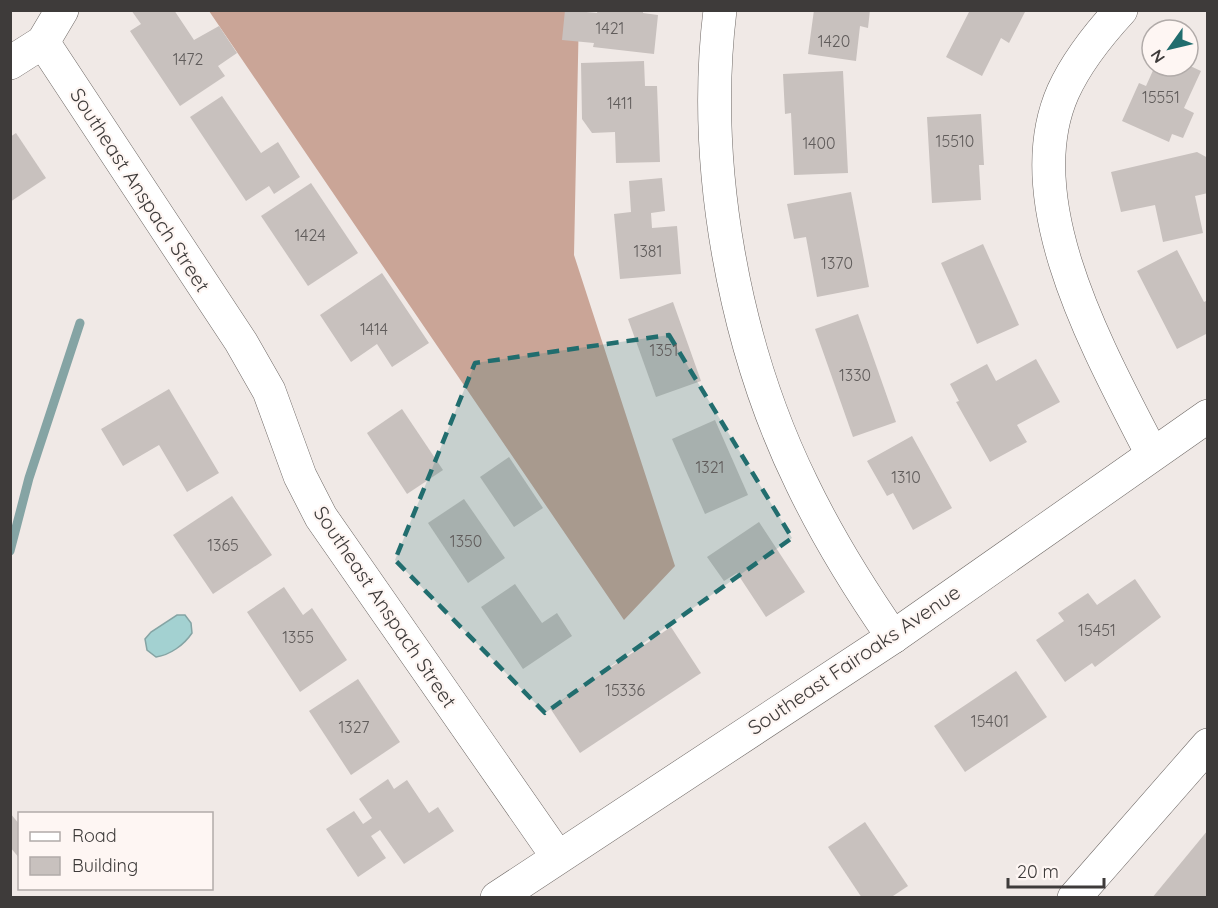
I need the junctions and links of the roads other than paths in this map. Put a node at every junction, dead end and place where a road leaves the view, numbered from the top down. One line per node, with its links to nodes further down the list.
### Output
1 (62, 10): 4 (street)
2 (720, 10): 8 (street)
3 (1122, 10): 7 (street)
4 (43, 42): 5 (street); 10 (street, Southeast Anspach Street)
5 (10, 63)
6 (1208, 416): 7 (street, Southeast Fairoaks Avenue)
7 (1152, 454): 8 (street, Southeast Fairoaks Avenue)
8 (893, 637): 10 (street, Southeast Fairoaks Avenue)
9 (1208, 745): 12 (street)
10 (557, 856): 11 (street, Southeast Fairoaks Avenue)
11 (497, 897)
12 (1074, 897)

